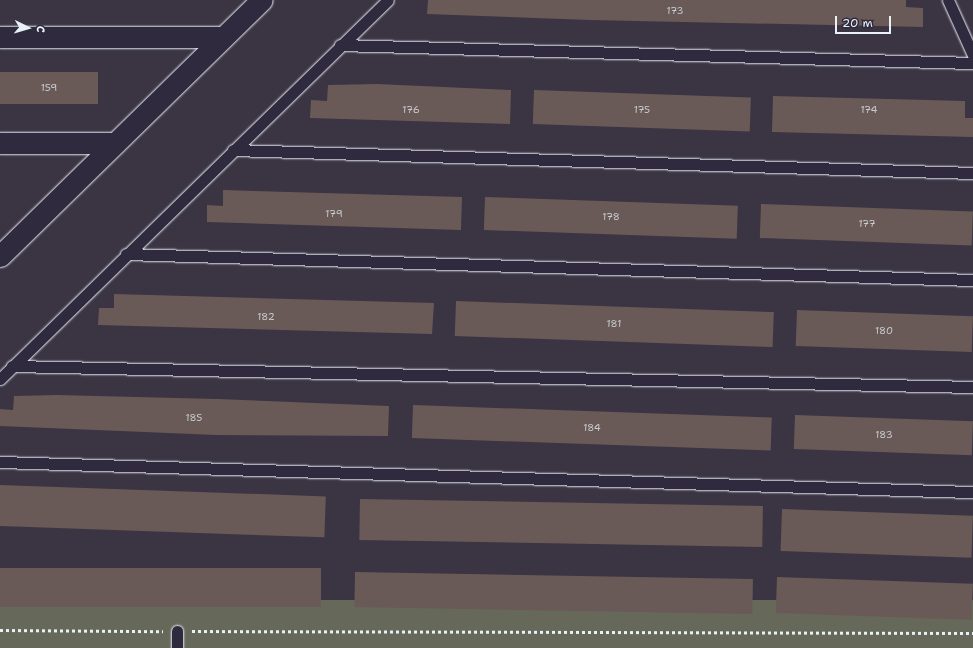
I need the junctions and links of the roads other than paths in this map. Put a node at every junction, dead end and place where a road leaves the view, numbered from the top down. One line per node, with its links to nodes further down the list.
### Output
1 (261, 0): 5 (street)
2 (388, 0): 6 (lane)
3 (948, 0): 7 (lane)
4 (0, 37): 5 (street)
5 (223, 37): 10 (street)
6 (340, 45): 8 (lane); 11 (lane)
7 (973, 55)
8 (973, 64)
9 (0, 143): 10 (street)
10 (115, 143): 14 (street)
11 (233, 150): 12 (lane); 13 (lane)
12 (973, 173)
13 (126, 254): 15 (lane); 16 (lane)
14 (0, 256)
15 (973, 280)
16 (12, 366): 17 (lane); 18 (lane)
17 (0, 379)
18 (973, 387)
19 (0, 462): 20 (lane)
20 (973, 492)
21 (177, 631): 22 (lane)
22 (177, 648)

